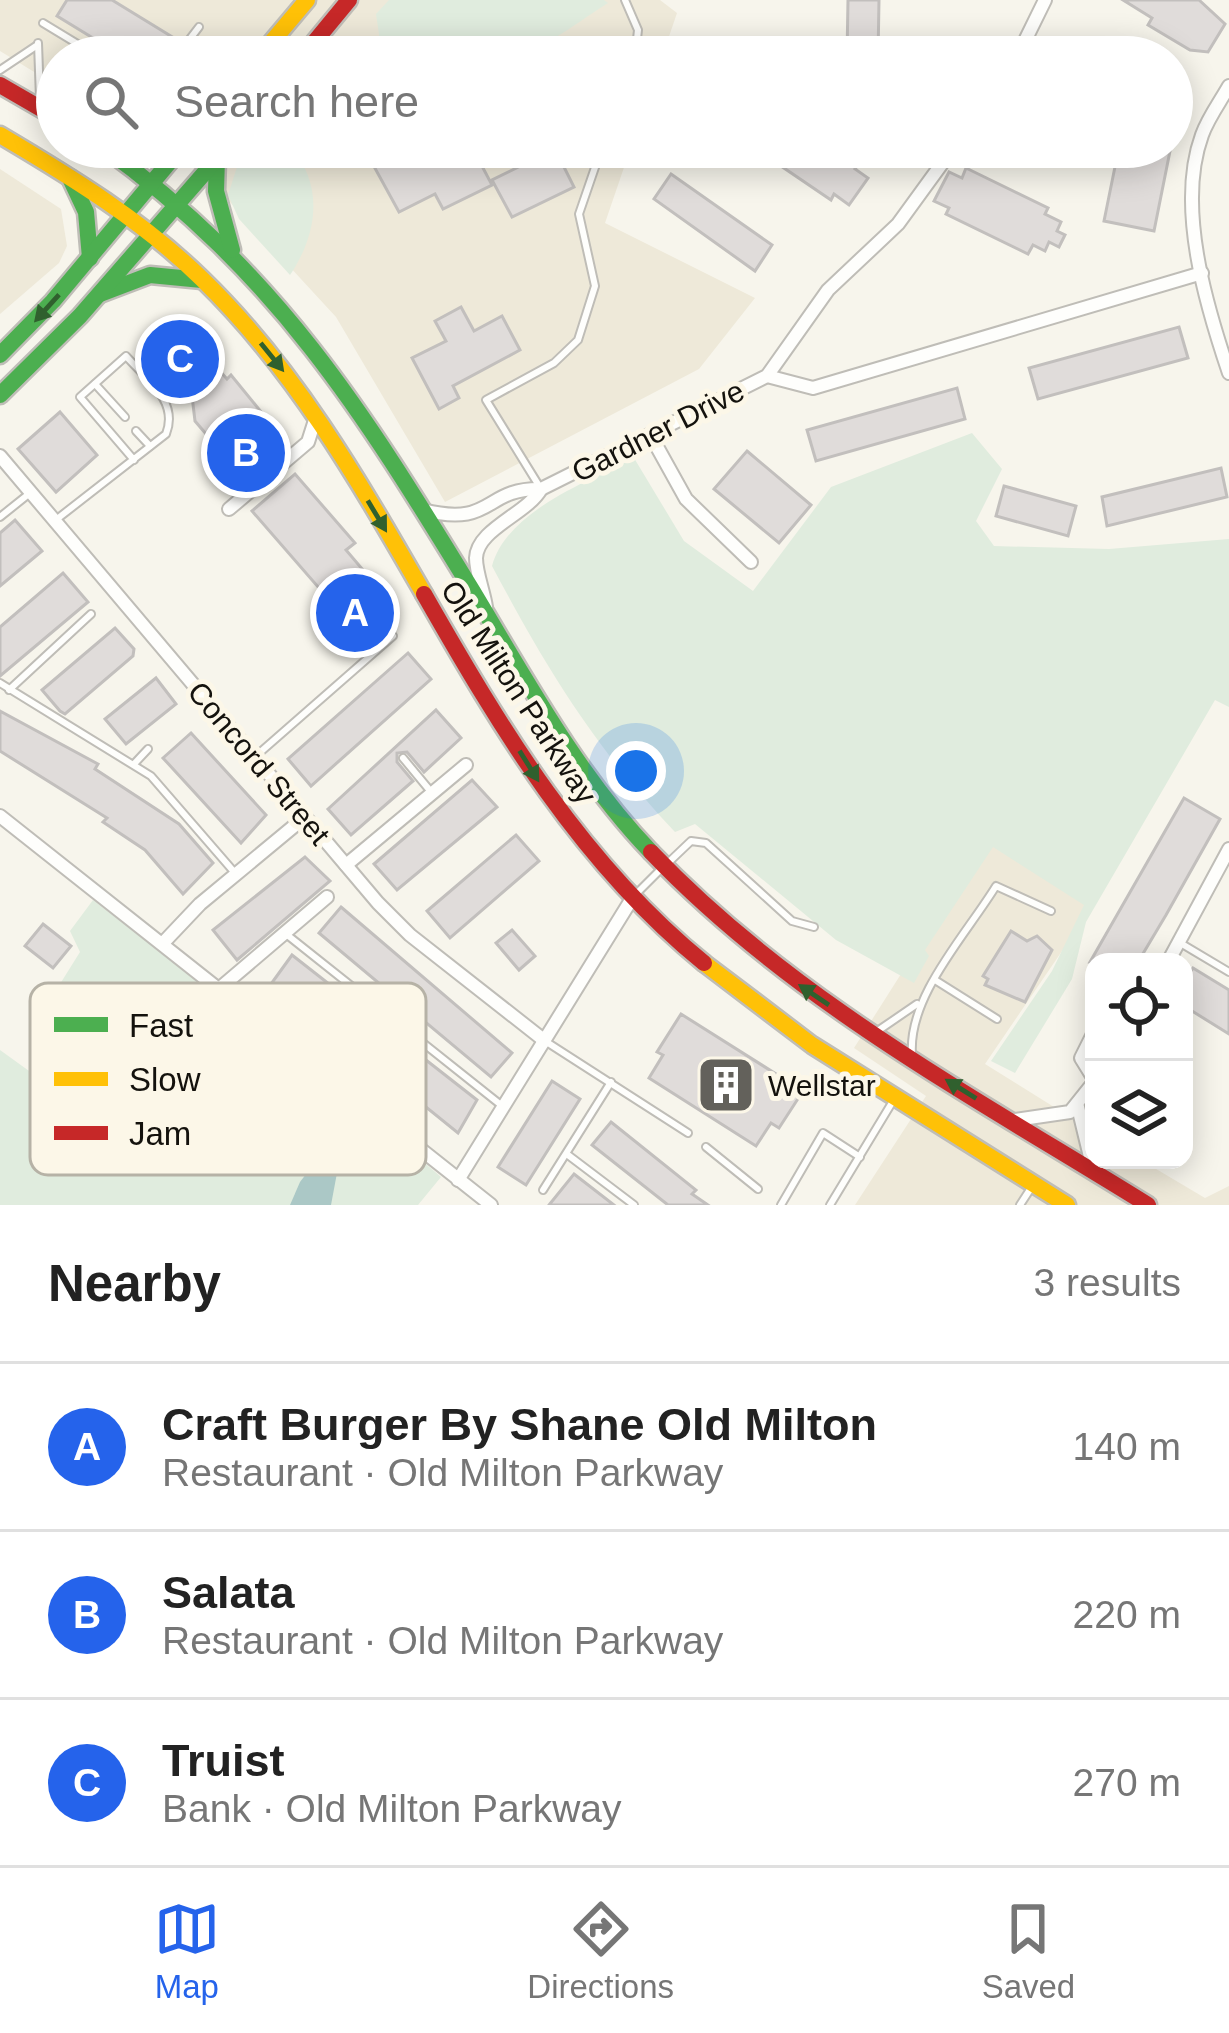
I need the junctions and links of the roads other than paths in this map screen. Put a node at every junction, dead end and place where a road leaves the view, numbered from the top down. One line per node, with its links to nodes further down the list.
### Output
1 (307, 0): 9 (main road)
2 (349, 0): 10 (main road)
3 (626, 0): 11 (lane)
4 (1045, 0): 12 (street)
5 (43, 23): 7 (lane)
6 (200, 27): 8 (lane)
7 (64, 36)
8 (193, 36)
9 (277, 36)
10 (320, 36)
11 (637, 36)
12 (1027, 36)
13 (36, 45): 14 (lane)
14 (0, 70)
15 (0, 85): 17 (main road)
16 (1229, 86): 34 (street)
17 (36, 106)
18 (0, 135): 19 (main road, Old Milton Parkway)
19 (36, 156)
20 (57, 168): 27 (main road, Old Milton Parkway)
21 (133, 168): 28 (main road, Old Milton Parkway)
22 (165, 168): 28 (main road)
23 (209, 168): 29 (main road)
24 (220, 168): 32 (main road)
25 (595, 168): 51 (lane)
26 (939, 168): 39 (street, Gardner Drive)
27 (66, 173): 30 (main road, Old Milton Parkway); 33 (main road)
28 (154, 182): 29 (main road, Old Milton Parkway); 30 (main road)
29 (179, 203): 31 (main road); 32 (main road, Old Milton Parkway)
30 (127, 214): 31 (main road, Old Milton Parkway); 33 (main road)
31 (152, 234): 35 (main road, Old Milton Parkway); 36 (main road)
32 (233, 251): 54 (main road, Old Milton Parkway)
33 (90, 258): 37 (main road, one-way to 37)
34 (1202, 273): 38 (street); 39 (street)
35 (203, 280): 36 (main road); 43 (main road, Old Milton Parkway, one-way to 43)
36 (100, 294): 41 (main road)
37 (0, 355)
38 (1229, 373)
39 (767, 376): 45 (street, Gardner Drive)
40 (95, 384): 42 (lane); 47 (lane); 50 (lane)
41 (0, 395)
42 (124, 417)
43 (316, 417): 46 (street); 48 (main road, Old Milton Parkway)
44 (136, 431): 47 (lane)
45 (651, 436): 51 (street, Gardner Drive); 57 (street)
46 (308, 442): 48 (street); 53 (street)
47 (150, 447): 50 (lane)
48 (336, 450): 78 (main road, Old Milton Parkway, one-way to 78)
49 (0, 456): 52 (street, Concord Street)
50 (134, 460): 56 (lane)
51 (542, 489): 54 (street, Gardner Drive); 59 (street, Gardner Drive)
52 (30, 493): 55 (lane); 56 (street, Concord Street)
53 (229, 508)
54 (420, 509): 59 (main road, Old Milton Parkway)
55 (0, 518)
56 (54, 521): 64 (street, Concord Street)
57 (751, 562)
58 (91, 614): 62 (lane)
59 (488, 618): 73 (main road, Old Milton Parkway)
60 (393, 636): 64 (lane)
61 (0, 683): 62 (lane)
62 (9, 689): 66 (lane)
63 (148, 749): 66 (lane)
64 (254, 757): 70 (street, Concord Street)
65 (403, 758): 68 (lane)
66 (134, 764): 75 (lane)
67 (466, 765): 68 (street)
68 (432, 793): 72 (street)
69 (0, 816): 82 (street)
70 (305, 818): 72 (street, Concord Street); 75 (street)
71 (1229, 849): 74 (street)
72 (346, 865): 93 (street, Concord Street)
73 (663, 866): 78 (lane); 80 (lane); 92 (main road, Old Milton Parkway, one-way to 73)
74 (1216, 871): 76 (street); 83 (street)
75 (235, 873): 82 (street)
76 (1229, 879)
77 (327, 897): 81 (street)
78 (633, 897): 93 (street); 98 (main road, Old Milton Parkway)
79 (1051, 911): 86 (lane)
80 (814, 927)
81 (285, 933): 88 (street); 89 (lane)
82 (164, 942): 87 (street)
83 (1179, 942): 84 (street); 85 (lane)
84 (1173, 953)
85 (1229, 971)
86 (935, 980): 90 (lane); 91 (lane)
87 (214, 983)
88 (226, 983)
89 (348, 983)
90 (920, 1001): 92 (lane); 95 (lane)
91 (998, 1019)
92 (873, 1033): 95 (main road, Old Milton Parkway)
93 (545, 1041): 96 (lane); 99 (street)
94 (426, 1045): 99 (lane)
95 (912, 1058): 101 (main road, Old Milton Parkway, one-way to 95)
96 (611, 1082): 102 (lane); 105 (lane)
97 (1085, 1096): 100 (street)
98 (894, 1098): 106 (lane); 109 (main road, Old Milton Parkway)
99 (504, 1107): 108 (street)
100 (1078, 1107): 101 (street); 107 (street)
101 (1010, 1120): 107 (main road, Old Milton Parkway)
102 (688, 1132)
103 (706, 1147): 110 (lane)
104 (426, 1154): 108 (street)
105 (568, 1155): 111 (lane); 113 (lane)
106 (860, 1156): 114 (lane); 115 (lane)
107 (1094, 1170): 118 (main road, Old Milton Parkway)
108 (458, 1180): 112 (street)
109 (1033, 1184): 116 (lane); 117 (main road, Old Milton Parkway)
110 (758, 1189)
111 (543, 1190)
112 (491, 1205)
113 (634, 1205)
114 (781, 1205)
115 (830, 1205)
116 (1020, 1205)
117 (1067, 1205)
118 (1148, 1205)

